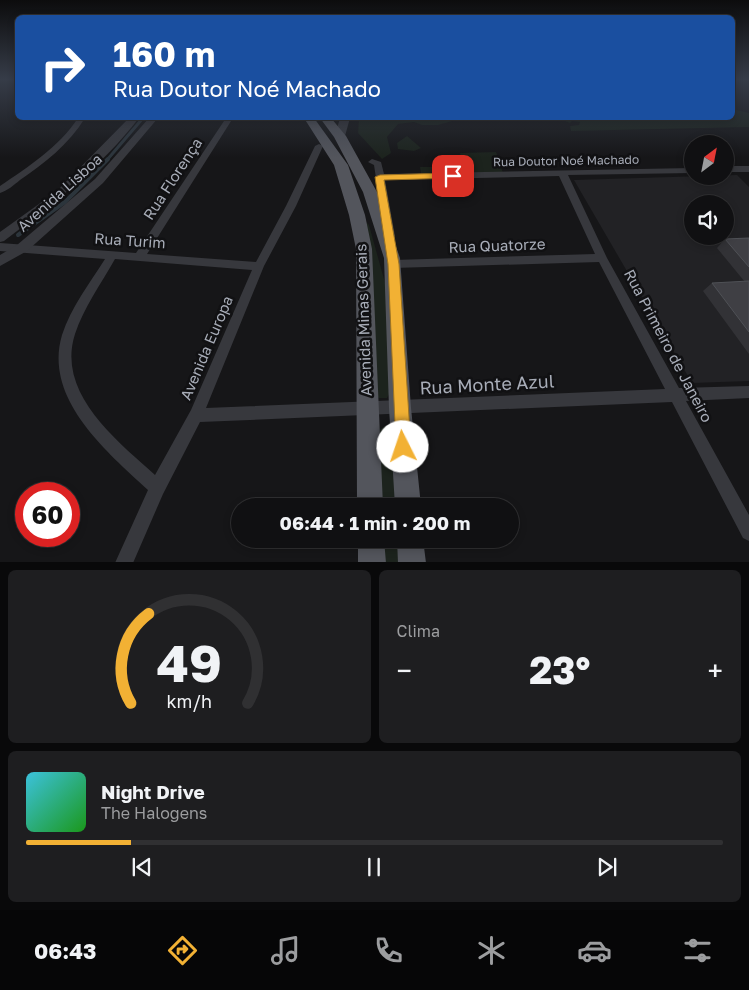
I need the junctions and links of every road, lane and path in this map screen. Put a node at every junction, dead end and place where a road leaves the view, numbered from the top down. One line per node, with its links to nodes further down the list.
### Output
1 (80, 120): 16 (street)
2 (132, 120): 17 (street, Avenida Lisboa)
3 (151, 120): 19 (street, Avenida Lisboa)
4 (228, 120): 21 (street, Rua Florença)
5 (310, 120): 28 (main road, Avenida Minas Gerais)
6 (327, 120): 8 (main road, Avenida Minas Gerais)
7 (344, 120): 8 (street)
8 (340, 136): 24 (main road, Avenida Minas Gerais)
9 (319, 146): 25 (street, Avenida Europa)
10 (378, 162): 15 (street, Avenida Minas Gerais)
11 (734, 169): 12 (street)
12 (749, 169)
13 (684, 170): 14 (street, Rua Doutor Noé Machado)
14 (563, 174): 15 (street, Rua Doutor Noé Machado); 22 (street, Rua Primeiro de Janeiro)
15 (380, 177): 24 (street, Avenida Minas Gerais)
16 (0, 190)
17 (0, 238)
18 (0, 247): 19 (street, Rua Turim)
19 (22, 248): 20 (street, Rua Turim); 23 (street, Avenida Lisboa)
20 (113, 254): 21 (street, Rua Turim); 31 (street)
21 (140, 256): 25 (street, Rua Turim)
22 (602, 258): 24 (street, Rua Quatorze); 27 (street, Rua Primeiro de Janeiro)
23 (0, 260)
24 (393, 261): 29 (main road, Avenida Minas Gerais)
25 (259, 266): 30 (street, Avenida Europa)
26 (749, 392): 27 (street, Rua Monte Azul)
27 (674, 394): 29 (street, Rua Monte Azul); 34 (street, Rua Primeiro de Janeiro)
28 (366, 408): 29 (street, Rua Monte Azul); 30 (street, Rua Monte Azul); 32 (main road, Avenida Minas Gerais)
29 (400, 408): 33 (main road, Avenida Minas Gerais)
30 (196, 415): 31 (street, Avenida Europa)
31 (157, 488): 37 (street, Avenida Europa)
32 (370, 498)
33 (407, 498)
34 (749, 532)
35 (371, 548): 38 (main road)
36 (411, 548): 39 (main road)
37 (124, 562)
38 (372, 562)
39 (412, 562)

